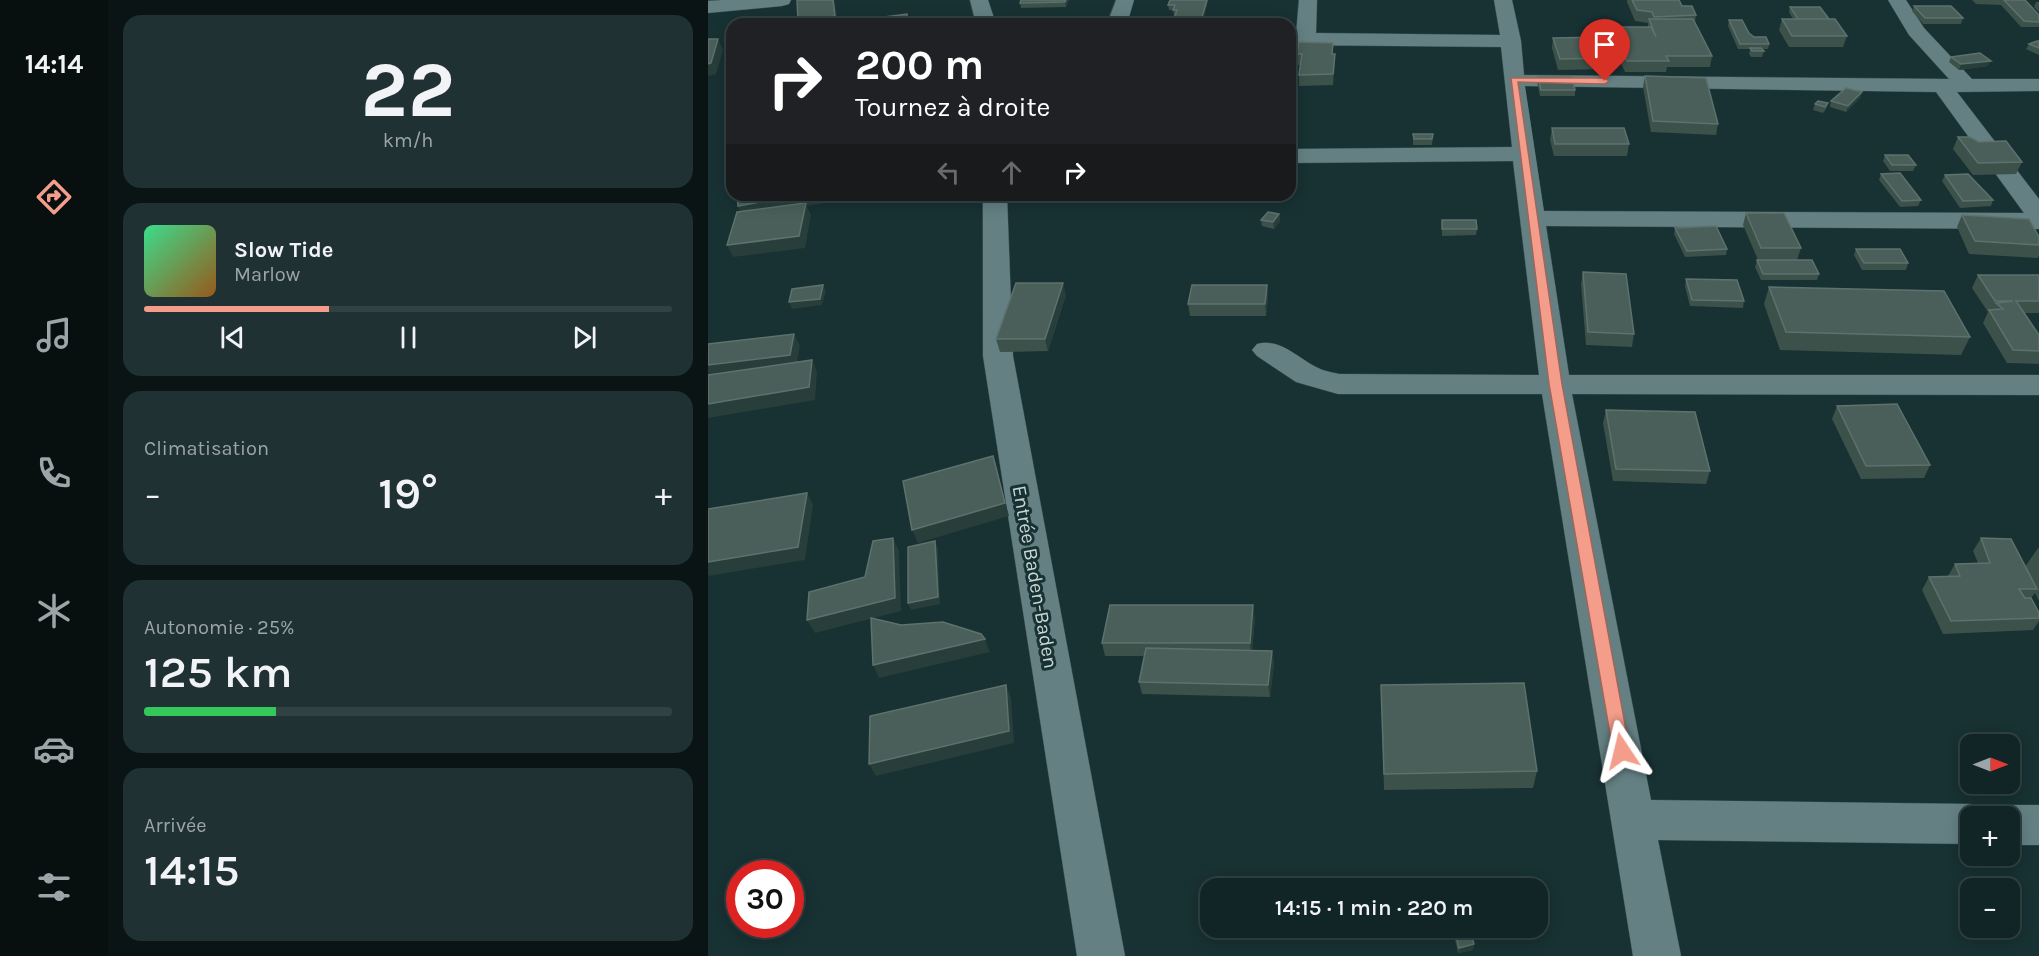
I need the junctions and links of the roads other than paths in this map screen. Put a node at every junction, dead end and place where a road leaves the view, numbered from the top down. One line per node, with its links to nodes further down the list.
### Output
1 (782, 0): 7 (street)
2 (979, 0): 8 (street)
3 (1125, 0): 9 (street)
4 (1308, 0): 10 (street)
5 (1503, 0): 11 (street)
6 (1897, 0): 13 (street)
7 (708, 7)
8 (984, 18)
9 (1119, 18)
10 (1298, 39): 11 (street)
11 (1511, 41): 12 (street)
12 (1514, 80): 15 (street); 16 (street)
13 (1966, 85): 14 (street); 15 (street)
14 (2039, 85)
15 (1942, 86): 19 (street)
16 (1524, 154): 17 (street); 20 (street)
17 (1296, 156)
18 (995, 201): 29 (street, Entrée Baden-Baden)
19 (2039, 216)
20 (1532, 218): 21 (street); 23 (street)
21 (2039, 221)
22 (1267, 350): 23 (street)
23 (1555, 384): 24 (street); 25 (street)
24 (2039, 385)
25 (1634, 820): 26 (street); 30 (street)
26 (1960, 824)
27 (2020, 825): 28 (street)
28 (2039, 825)
29 (1101, 956)
30 (1657, 956)

